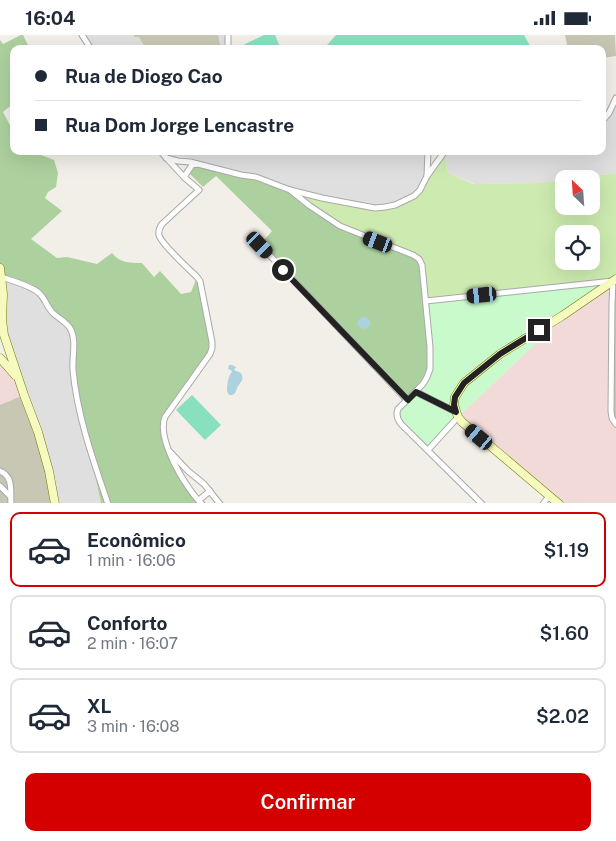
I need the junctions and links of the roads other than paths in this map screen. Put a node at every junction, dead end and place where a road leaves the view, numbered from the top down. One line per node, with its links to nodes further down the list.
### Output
1 (616, 98): 2 (street)
2 (606, 116)
3 (163, 155): 6 (street)
4 (428, 155): 8 (street)
5 (443, 155): 8 (street)
6 (165, 158): 7 (street); 9 (street)
7 (197, 164): 9 (street); 10 (street)
8 (427, 176): 10 (street)
9 (184, 177): 22 (street)
10 (290, 189): 14 (street)
11 (260, 245): 18 (street)
12 (1, 272): 16 (street); 33 (street)
13 (615, 280): 14 (street); 19 (street); 20 (street)
14 (426, 301): 17 (street)
15 (0, 358): 16 (street)
16 (18, 379): 32 (street)
17 (416, 392): 18 (street); 19 (street)
18 (408, 400): 21 (street)
19 (457, 415): 21 (street); 29 (street)
20 (616, 425)
21 (428, 449): 35 (street)
22 (168, 450): 24 (street); 26 (street)
23 (0, 471): 28 (street)
24 (195, 476): 26 (street); 27 (street)
25 (0, 486): 28 (street)
26 (188, 486): 30 (street)
27 (210, 491): 30 (street); 34 (street)
28 (10, 497): 31 (street)
29 (554, 501): 36 (street)
30 (201, 502)
31 (11, 503)
32 (55, 503)
33 (108, 503)
34 (220, 503)
35 (482, 503)
36 (543, 503)

